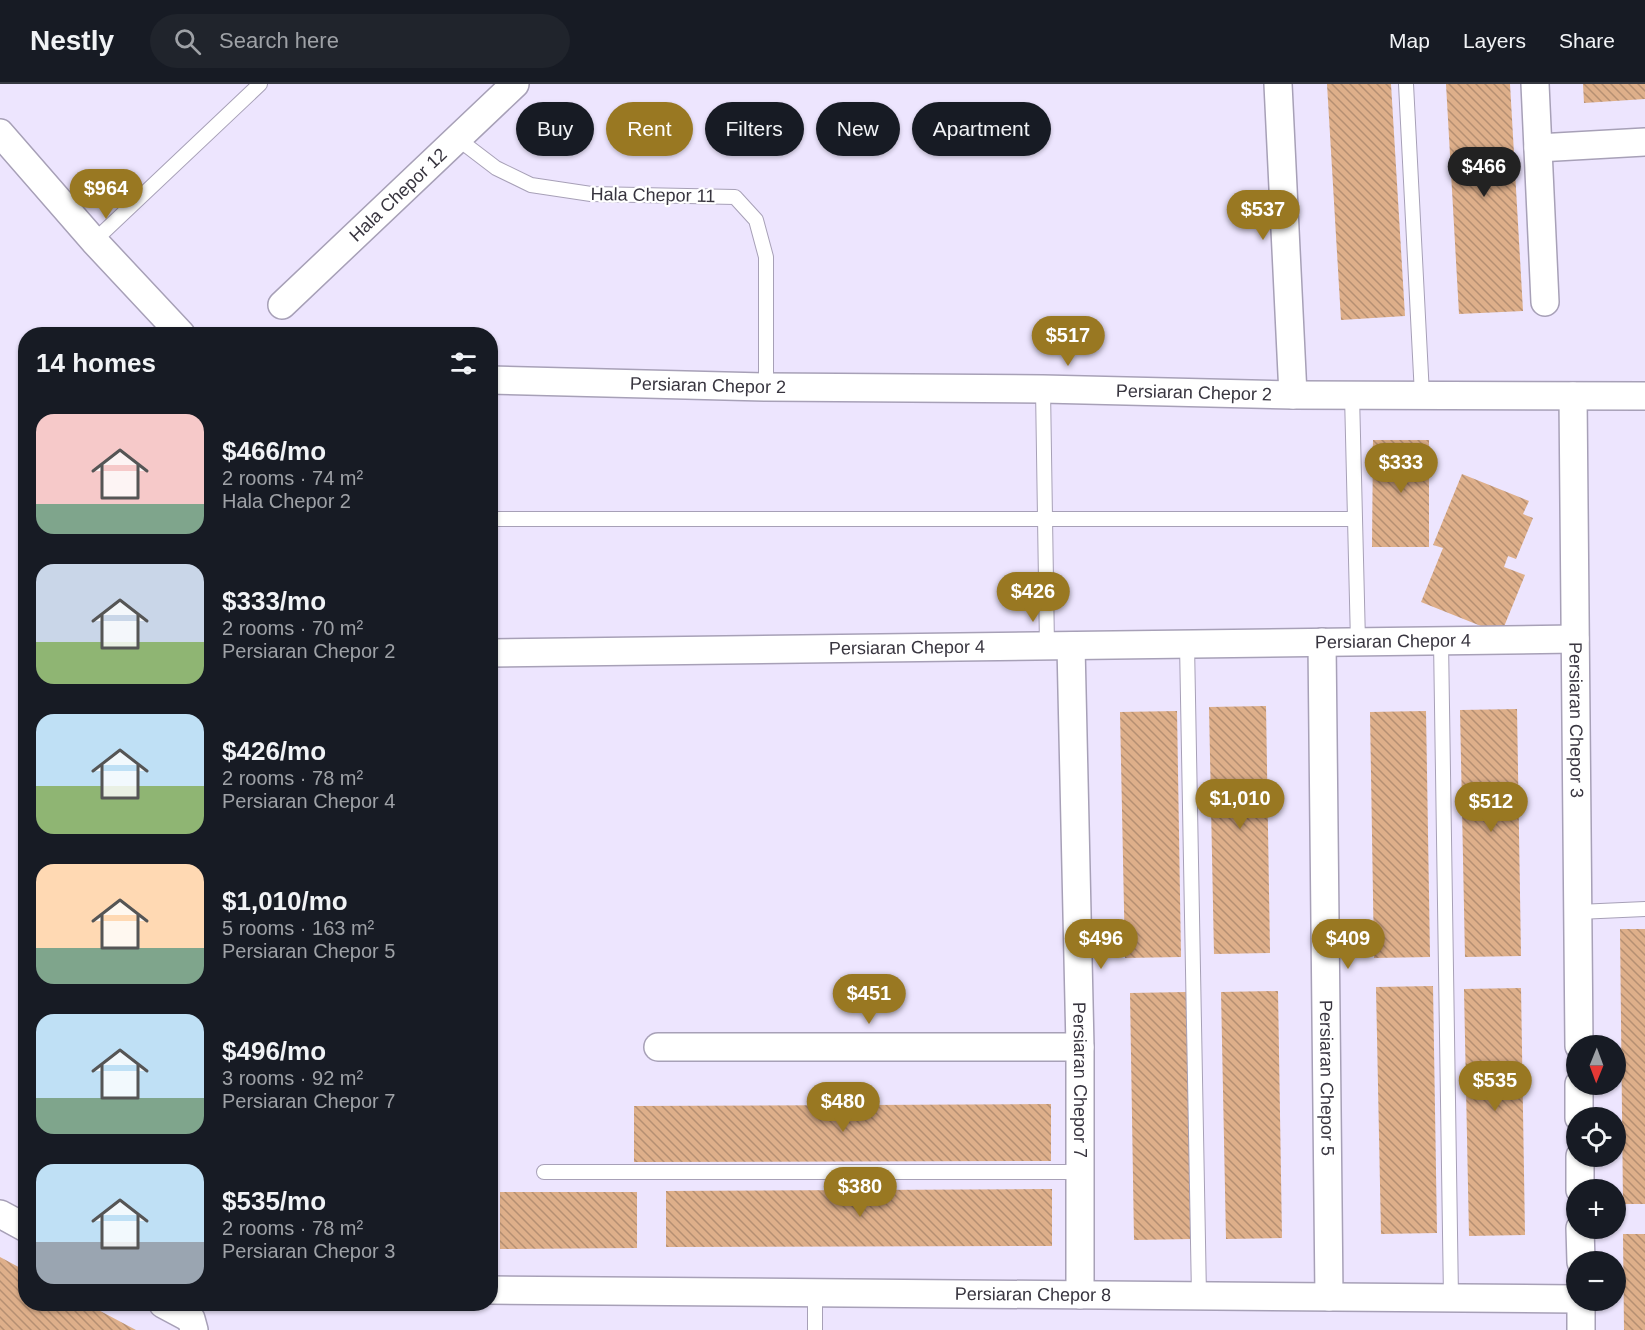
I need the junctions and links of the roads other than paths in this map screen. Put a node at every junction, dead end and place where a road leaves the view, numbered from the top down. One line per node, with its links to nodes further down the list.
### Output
1 (260, 84): 10 (lane)
2 (515, 84): 7 (street, Hala Chepor 12)
3 (1278, 84): 17 (street)
4 (1406, 84): 19 (lane)
5 (1535, 84): 9 (street)
6 (0, 133): 10 (street)
7 (458, 139): 12 (street, Hala Chepor 12); 15 (lane, Hala Chepor 11)
8 (1645, 142): 9 (street)
9 (1538, 148): 11 (street)
10 (94, 240): 13 (street)
11 (1545, 302)
12 (282, 305)
13 (175, 327)
14 (498, 381): 15 (street, Persiaran Chepor 2)
15 (766, 387): 16 (street, Persiaran Chepor 2)
16 (1043, 388): 17 (street, Persiaran Chepor 2); 23 (lane)
17 (1293, 395): 18 (street, Persiaran Chepor 2)
18 (1352, 395): 19 (street, Persiaran Chepor 2); 24 (lane)
19 (1422, 395): 20 (street, Persiaran Chepor 2)
20 (1573, 396): 21 (street, Persiaran Chepor 2); 25 (street, Persiaran Chepor 3)
21 (1645, 396)
22 (498, 519): 23 (lane)
23 (1045, 519): 24 (lane); 30 (lane)
24 (1355, 519): 28 (lane)
25 (1575, 639): 26 (street, Persiaran Chepor 4); 33 (street, Persiaran Chepor 3)
26 (1441, 641): 28 (street, Persiaran Chepor 4); 46 (lane)
27 (1322, 642): 28 (street, Persiaran Chepor 4); 29 (street, Persiaran Chepor 4); 45 (street, Persiaran Chepor 5)
28 (1358, 642)
29 (1187, 644): 30 (street, Persiaran Chepor 4); 44 (lane)
30 (1059, 646): 31 (street, Persiaran Chepor 4); 36 (street, Persiaran Chepor 7)
31 (498, 653)
32 (1645, 909): 33 (lane)
33 (1578, 912): 34 (street, Persiaran Chepor 3)
34 (1579, 1035)
35 (658, 1047): 36 (street)
36 (1080, 1047): 38 (street, Persiaran Chepor 7)
37 (544, 1172): 38 (lane)
38 (1080, 1172): 43 (street, Persiaran Chepor 7)
39 (0, 1214): 40 (street)
40 (18, 1224)
41 (498, 1290): 42 (street, Persiaran Chepor 8)
42 (815, 1293): 43 (street, Persiaran Chepor 8); 51 (lane)
43 (1080, 1295): 44 (street, Persiaran Chepor 8)
44 (1199, 1296): 45 (street, Persiaran Chepor 8)
45 (1329, 1297): 46 (street, Persiaran Chepor 8)
46 (1451, 1298): 47 (street, Persiaran Chepor 8)
47 (1566, 1299)
48 (176, 1311): 50 (street)
49 (1581, 1311): 52 (street)
50 (194, 1330)
51 (815, 1330)
52 (1581, 1330)

